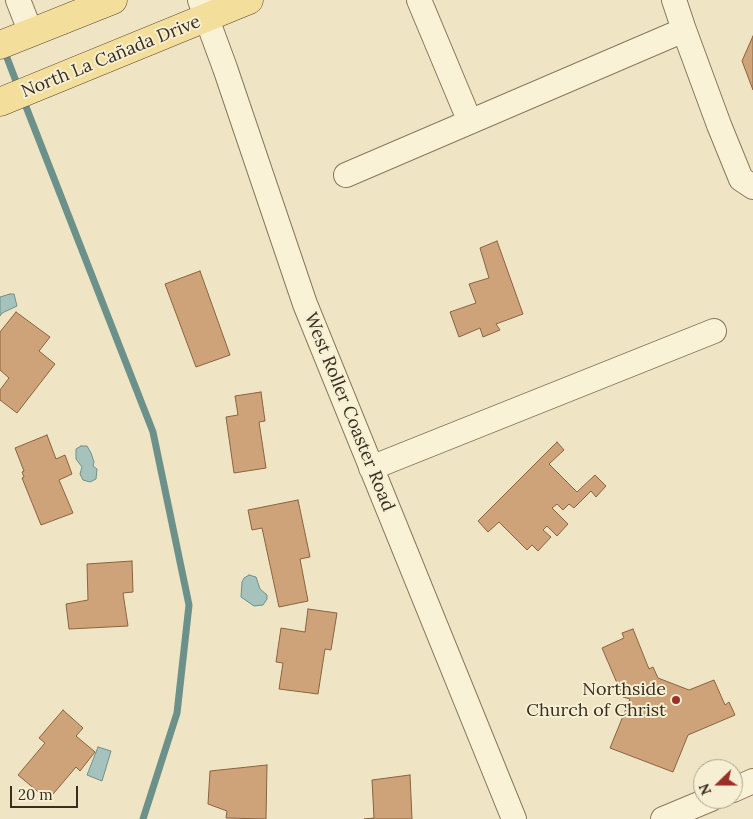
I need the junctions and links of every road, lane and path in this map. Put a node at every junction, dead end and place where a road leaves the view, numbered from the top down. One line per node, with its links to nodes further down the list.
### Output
1 (18, 0): 8 (street)
2 (113, 0): 8 (main road)
3 (249, 0): 6 (main road, North La Cañada Drive)
4 (419, 0): 10 (street)
5 (674, 0): 7 (street)
6 (203, 9): 9 (main road, North La Cañada Drive); 14 (street, West Roller Coaster Road)
7 (684, 30): 10 (street); 12 (street)
8 (18, 38)
9 (0, 102)
10 (470, 122): 11 (street)
11 (346, 175)
12 (753, 187)
13 (714, 331): 14 (street)
14 (372, 468): 16 (street, West Roller Coaster Road)
15 (693, 806): 17 (street)
16 (514, 819)
17 (663, 819)

